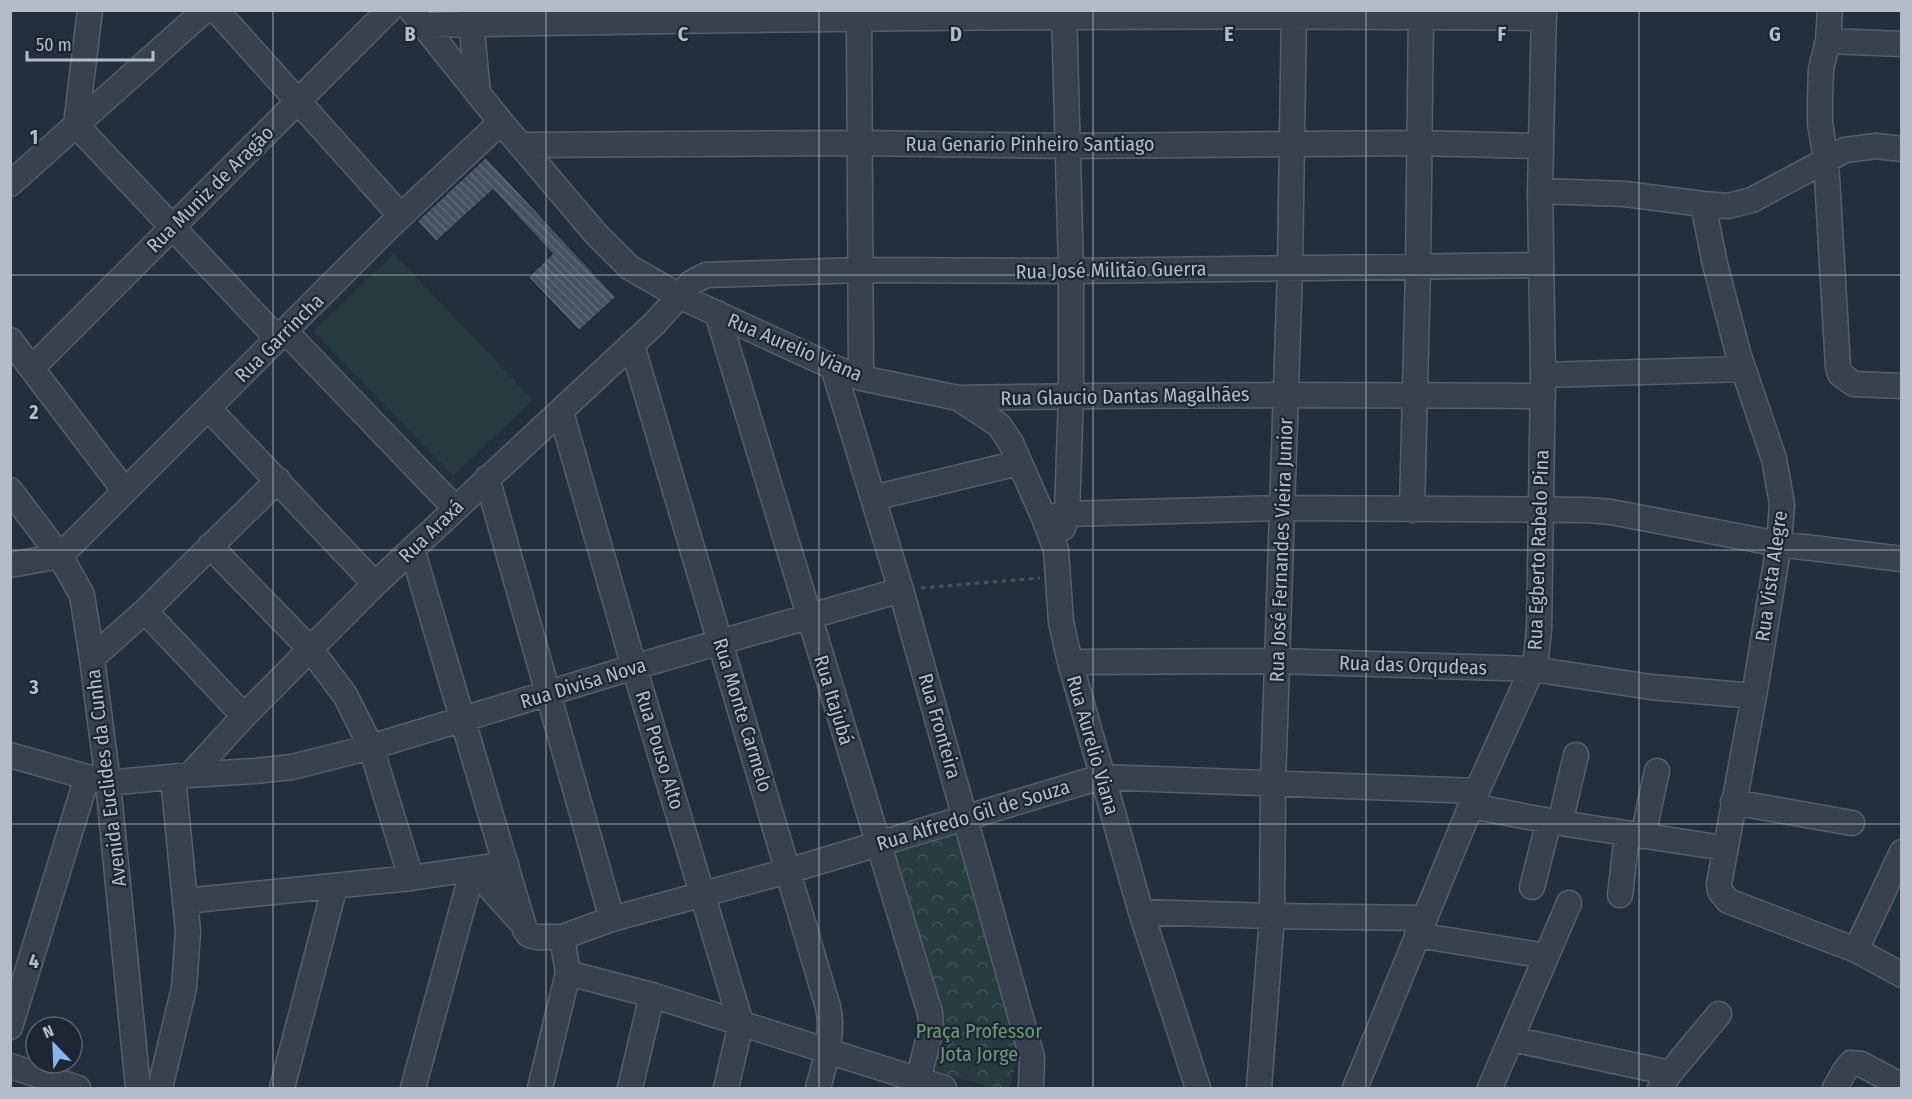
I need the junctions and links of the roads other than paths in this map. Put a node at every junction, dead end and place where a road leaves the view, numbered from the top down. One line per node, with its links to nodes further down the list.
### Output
1 (90, 10): 18 (street)
2 (204, 10): 18 (street)
3 (216, 10): 16 (street)
4 (389, 10): 16 (street, Rua Muniz de Aragão)
5 (1830, 10): 13 (street)
6 (859, 14): 7 (street); 11 (street); 19 (street)
7 (1064, 14): 8 (street); 23 (street)
8 (1294, 14): 9 (street); 20 (street, Rua José Fernandes Vieira Junior)
9 (1421, 14): 10 (street); 21 (street)
10 (1544, 14): 24 (street, Rua Egberto Rabelo Pina)
11 (471, 17): 12 (street); 15 (street)
12 (417, 18): 15 (street, Rua Aurelio Viana)
13 (1828, 41): 14 (street); 26 (street)
14 (1902, 44)
15 (478, 94): 17 (street, Rua Aurelio Viana)
16 (298, 102): 30 (street); 31 (street, Rua Muniz de Aragão)
17 (501, 122): 22 (street, Rua Aurelio Viana); 30 (street, Rua Garrincha)
18 (76, 125): 27 (street); 31 (street)
19 (860, 143): 22 (street, Rua Genario Pinheiro Santiago); 23 (street, Rua Genario Pinheiro Santiago); 35 (street)
20 (1292, 143): 21 (street, Rua Genario Pinheiro Santiago); 23 (street, Rua Genario Pinheiro Santiago); 34 (street, Rua José Fernandes Vieira Junior)
21 (1418, 143): 24 (street, Rua Genario Pinheiro Santiago); 33 (street)
22 (520, 145): 37 (street, Rua Aurelio Viana)
23 (1068, 146): 36 (street)
24 (1540, 147): 28 (street, Rua Egberto Rabelo Pina)
25 (1902, 148): 26 (street)
26 (1826, 160): 29 (street); 47 (street)
27 (10, 184)
28 (1540, 191): 29 (street); 32 (street, Rua Egberto Rabelo Pina)
29 (1703, 204): 44 (street, Rua Vista Alegre)
30 (401, 216): 39 (street, Rua Garrincha)
31 (173, 227): 39 (street); 43 (street, Rua Muniz de Aragão)
32 (1541, 265): 33 (street, Rua José Militão Guerra); 46 (street, Rua Egberto Rabelo Pina)
33 (1418, 267): 34 (street, Rua José Militão Guerra); 50 (street)
34 (1290, 268): 36 (street, Rua José Militão Guerra); 49 (street, Rua José Fernandes Vieira Junior)
35 (861, 270): 36 (street, Rua José Militão Guerra); 37 (street, Rua José Militão Guerra); 45 (street)
36 (1071, 271): 48 (street)
37 (682, 292): 38 (street, Rua Aurelio Viana); 41 (street, Rua Araxá)
38 (717, 313): 42 (street, Rua Aurelio Viana); 74 (street, Rua Itajubá)
39 (282, 335): 52 (street, Rua Garrincha); 60 (street)
40 (10, 340): 43 (street)
41 (632, 345): 53 (street, Rua Araxá); 75 (street, Rua Monte Carmelo)
42 (833, 366): 45 (street, Rua Aurelio Viana); 59 (street, Rua Fronteira)
43 (32, 368): 58 (street)
44 (1743, 369): 46 (street, Rua Glaucio Dantas Magalhães); 65 (street, Rua Vista Alegre)
45 (861, 378): 51 (street, Rua Aurelio Viana)
46 (1543, 386): 50 (street, Rua Glaucio Dantas Magalhães); 62 (street, Rua Egberto Rabelo Pina)
47 (1902, 386)
48 (1071, 395): 49 (street, Rua Glaucio Dantas Magalhães); 51 (street, Rua Glaucio Dantas Magalhães); 64 (street)
49 (1286, 395): 50 (street, Rua Glaucio Dantas Magalhães); 61 (street, Rua José Fernandes Vieira Junior)
50 (1415, 396): 63 (street)
51 (958, 398): 54 (street, Rua Aurelio Viana)
52 (208, 408): 56 (street); 58 (street, Rua Garrincha)
53 (561, 412): 55 (street, Rua Araxá); 80 (street, Rua Pouso Alto)
54 (1019, 463): 59 (street); 64 (street, Rua Aurelio Viana)
55 (487, 478): 60 (street, Rua Araxá); 82 (street)
56 (278, 480): 66 (street); 71 (street)
57 (10, 490): 68 (street, Avenida Euclides da Cunha)
58 (125, 490): 68 (street, Rua Garrincha)
59 (873, 498): 72 (street, Rua Fronteira)
60 (455, 508): 67 (street, Rua Araxá)
61 (1283, 508): 63 (street); 64 (street); 78 (street, Rua José Fernandes Vieira Junior)
62 (1540, 509): 63 (street); 65 (street); 81 (street, Rua Egberto Rabelo Pina)
63 (1412, 510)
64 (1055, 516): 79 (street, Rua Aurelio Viana)
65 (1779, 544): 69 (street); 83 (street, Rua Vista Alegre)
66 (210, 546): 73 (street); 76 (street)
67 (412, 549): 71 (street, Rua Araxá); 85 (street)
68 (60, 556): 70 (street); 77 (street, Avenida Euclides da Cunha)
69 (1902, 560)
70 (10, 565)
71 (375, 584): 76 (street, Rua Araxá)
72 (901, 590): 74 (street, Rua Divisa Nova); 96 (street, Rua Fronteira)
73 (145, 611): 77 (street); 84 (street)
74 (808, 617): 75 (street, Rua Divisa Nova); 100 (street, Rua Itajubá)
75 (721, 642): 80 (street, Rua Divisa Nova); 105 (street, Rua Monte Carmelo)
76 (311, 650): 84 (street, Rua Araxá); 86 (street)
77 (92, 658): 92 (street, Avenida Euclides da Cunha)
78 (1277, 661): 79 (street, Rua das Orqudeas); 81 (street, Rua das Orqudeas); 93 (street, Rua José Fernandes Vieira Junior)
79 (1070, 662): 91 (street, Rua Aurelio Viana)
80 (634, 667): 82 (street, Rua Divisa Nova); 109 (street, Rua Pouso Alto)
81 (1532, 669): 83 (street, Rua das Orqudeas); 94 (street, Rua Egberto Rabelo Pina)
82 (548, 694): 85 (street, Rua Divisa Nova); 115 (street)
83 (1754, 696): 95 (street, Rua Vista Alegre)
84 (244, 716): 90 (street, Rua Araxá)
85 (462, 720): 86 (street, Rua Divisa Nova); 103 (street)
86 (371, 747): 90 (street, Rua Divisa Nova); 106 (street)
87 (10, 755): 92 (street)
88 (1576, 755): 97 (street)
89 (1657, 771): 99 (street)
90 (182, 776): 92 (street, Rua Divisa Nova); 111 (street)
91 (1101, 777): 93 (street, Rua Alfredo Gil de Souza); 96 (street, Rua Alfredo Gil de Souza); 113 (street, Rua Aurelio Viana)
92 (98, 780): 126 (street); 134 (street, Avenida Euclides da Cunha)
93 (1273, 784): 94 (street, Rua Alfredo Gil de Souza); 114 (street, Rua José Fernandes Vieira Junior)
94 (1474, 799): 97 (street, Rua Alfredo Gil de Souza); 117 (street, Rua Egberto Rabelo Pina)
95 (1733, 802): 98 (street); 101 (street, Rua Vista Alegre)
96 (966, 817): 100 (street, Rua Alfredo Gil de Souza); 143 (street, Rua Fronteira)
97 (1555, 822): 99 (street, Rua Alfredo Gil de Souza); 108 (street)
98 (1852, 823)
99 (1635, 835): 101 (street, Rua Alfredo Gil de Souza); 110 (street)
100 (878, 843): 105 (street, Rua Alfredo Gil de Souza); 131 (street, Rua Itajubá)
101 (1724, 848): 119 (street, Rua Vista Alegre)
102 (1902, 852): 119 (street)
103 (506, 864): 104 (street); 116 (street)
104 (473, 869): 106 (street); 116 (street); 137 (street)
105 (788, 871): 109 (street, Rua Alfredo Gil de Souza); 128 (street, Rua Monte Carmelo)
106 (411, 878): 107 (street)
107 (335, 886): 111 (street); 136 (street)
108 (1532, 887)
109 (703, 894): 115 (street, Rua Alfredo Gil de Souza); 125 (street, Rua Pouso Alto)
110 (1620, 895)
111 (185, 901): 135 (street)
112 (1569, 903): 120 (street)
113 (1141, 912): 114 (street); 144 (street, Rua Aurelio Viana)
114 (1272, 916): 117 (street); 145 (street, Rua José Fernandes Vieira Junior)
115 (612, 919): 118 (street, Rua Alfredo Gil de Souza)
116 (524, 925): 118 (street, Rua Alfredo Gil de Souza)
117 (1421, 926): 120 (street); 146 (street, Rua Egberto Rabelo Pina)
118 (562, 937): 121 (street)
119 (1856, 950): 122 (street)
120 (1546, 956): 127 (street)
121 (568, 973): 123 (street); 138 (street)
122 (1902, 975)
123 (652, 995): 125 (street); 139 (street)
124 (1719, 1014): 130 (street)
125 (741, 1023): 128 (street); 140 (street, Rua Pouso Alto)
126 (10, 1027)
127 (1512, 1040): 130 (street); 147 (street)
128 (827, 1051): 131 (street); 141 (street, Rua Monte Carmelo)
129 (10, 1066): 133 (street)
130 (1665, 1081)
131 (917, 1085): 142 (street)
132 (1902, 1086): 148 (street)
133 (78, 1089)
134 (138, 1089)
135 (160, 1089)
136 (282, 1089)
137 (413, 1089)
138 (540, 1089)
139 (630, 1089)
140 (726, 1089)
141 (818, 1089)
142 (944, 1089)
143 (1031, 1089)
144 (1198, 1089)
145 (1259, 1089)
146 (1354, 1089)
147 (1490, 1089)
148 (1835, 1089)

